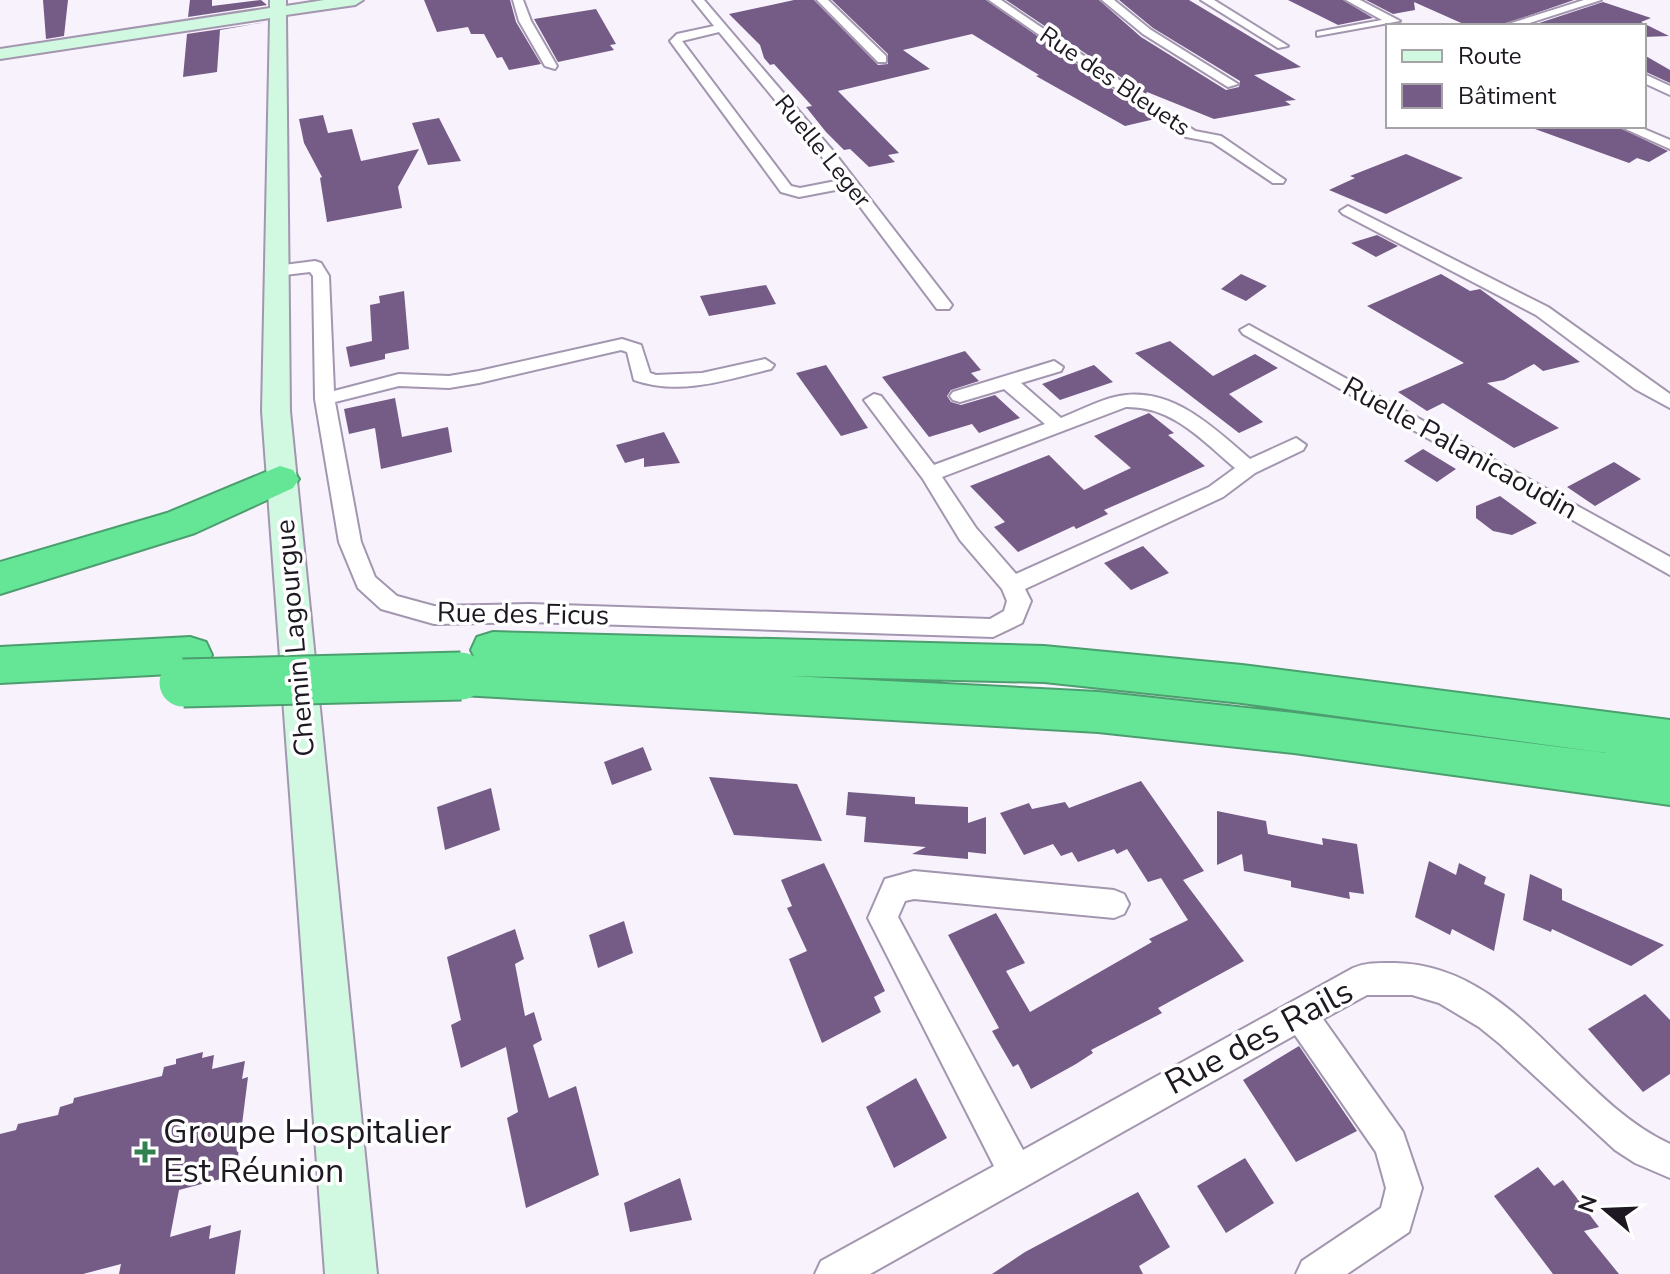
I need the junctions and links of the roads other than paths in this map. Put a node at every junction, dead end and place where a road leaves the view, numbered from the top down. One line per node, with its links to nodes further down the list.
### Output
1 (355, 0): 10 (street)
2 (518, 0): 19 (street)
3 (698, 0): 14 (street, Ruelle Leger)
4 (822, 0): 18 (street)
5 (994, 0): 27 (street, Rue des Bleuets)
6 (1107, 0): 23 (street)
7 (1206, 0): 16 (street)
8 (1596, 0): 12 (street)
9 (1357, 1): 11 (street)
10 (278, 5): 17 (street); 30 (street, Chemin Lagourgue)
11 (1398, 23)
12 (1515, 24)
13 (1386, 25): 15 (street)
14 (722, 28): 28 (street, Ruelle Leger); 28 (street)
15 (1321, 34)
16 (1282, 46)
17 (0, 54)
18 (882, 59)
19 (551, 66)
20 (1670, 72): 21 (street)
21 (1646, 76)
22 (1646, 77): 24 (street)
23 (1232, 84)
24 (1670, 91)
25 (1631, 128): 26 (street)
26 (1670, 145)
27 (1278, 180)
28 (850, 183): 31 (street, Ruelle Leger)
29 (1348, 211): 39 (street)
30 (276, 271): 37 (street, Rue des Ficus); 44 (street, Chemin Lagourgue)
31 (943, 305)
32 (1249, 330): 45 (street, Ruelle Palanicaoudin)
33 (765, 365): 37 (street)
34 (1054, 367): 35 (street)
35 (1009, 383): 36 (street); 40 (street)
36 (960, 396)
37 (325, 399): 47 (street, Rue des Ficus)
38 (874, 400): 43 (street)
39 (1670, 402)
40 (1058, 425): 42 (street); 43 (street)
41 (1296, 445): 42 (street)
42 (1248, 468): 47 (street)
43 (930, 474): 47 (street)
44 (280, 479): 46 (highway); 58 (street, Chemin Lagourgue)
45 (1670, 567)
46 (0, 578)
47 (1012, 585)
48 (464, 663): 50 (highway, bridge); 52 (highway); 53 (highway)
49 (0, 665): 50 (highway)
50 (187, 669): 51 (highway)
51 (0, 693)
52 (1670, 741)
53 (1670, 783)
54 (1114, 904): 57 (street)
55 (1299, 1013): 56 (street, Rue des Rails); 57 (street, Rue des Rails); 60 (street)
56 (1670, 1161)
57 (1015, 1171): 59 (street, Rue des Rails)
58 (351, 1274)
59 (834, 1274)
60 (1315, 1274)

